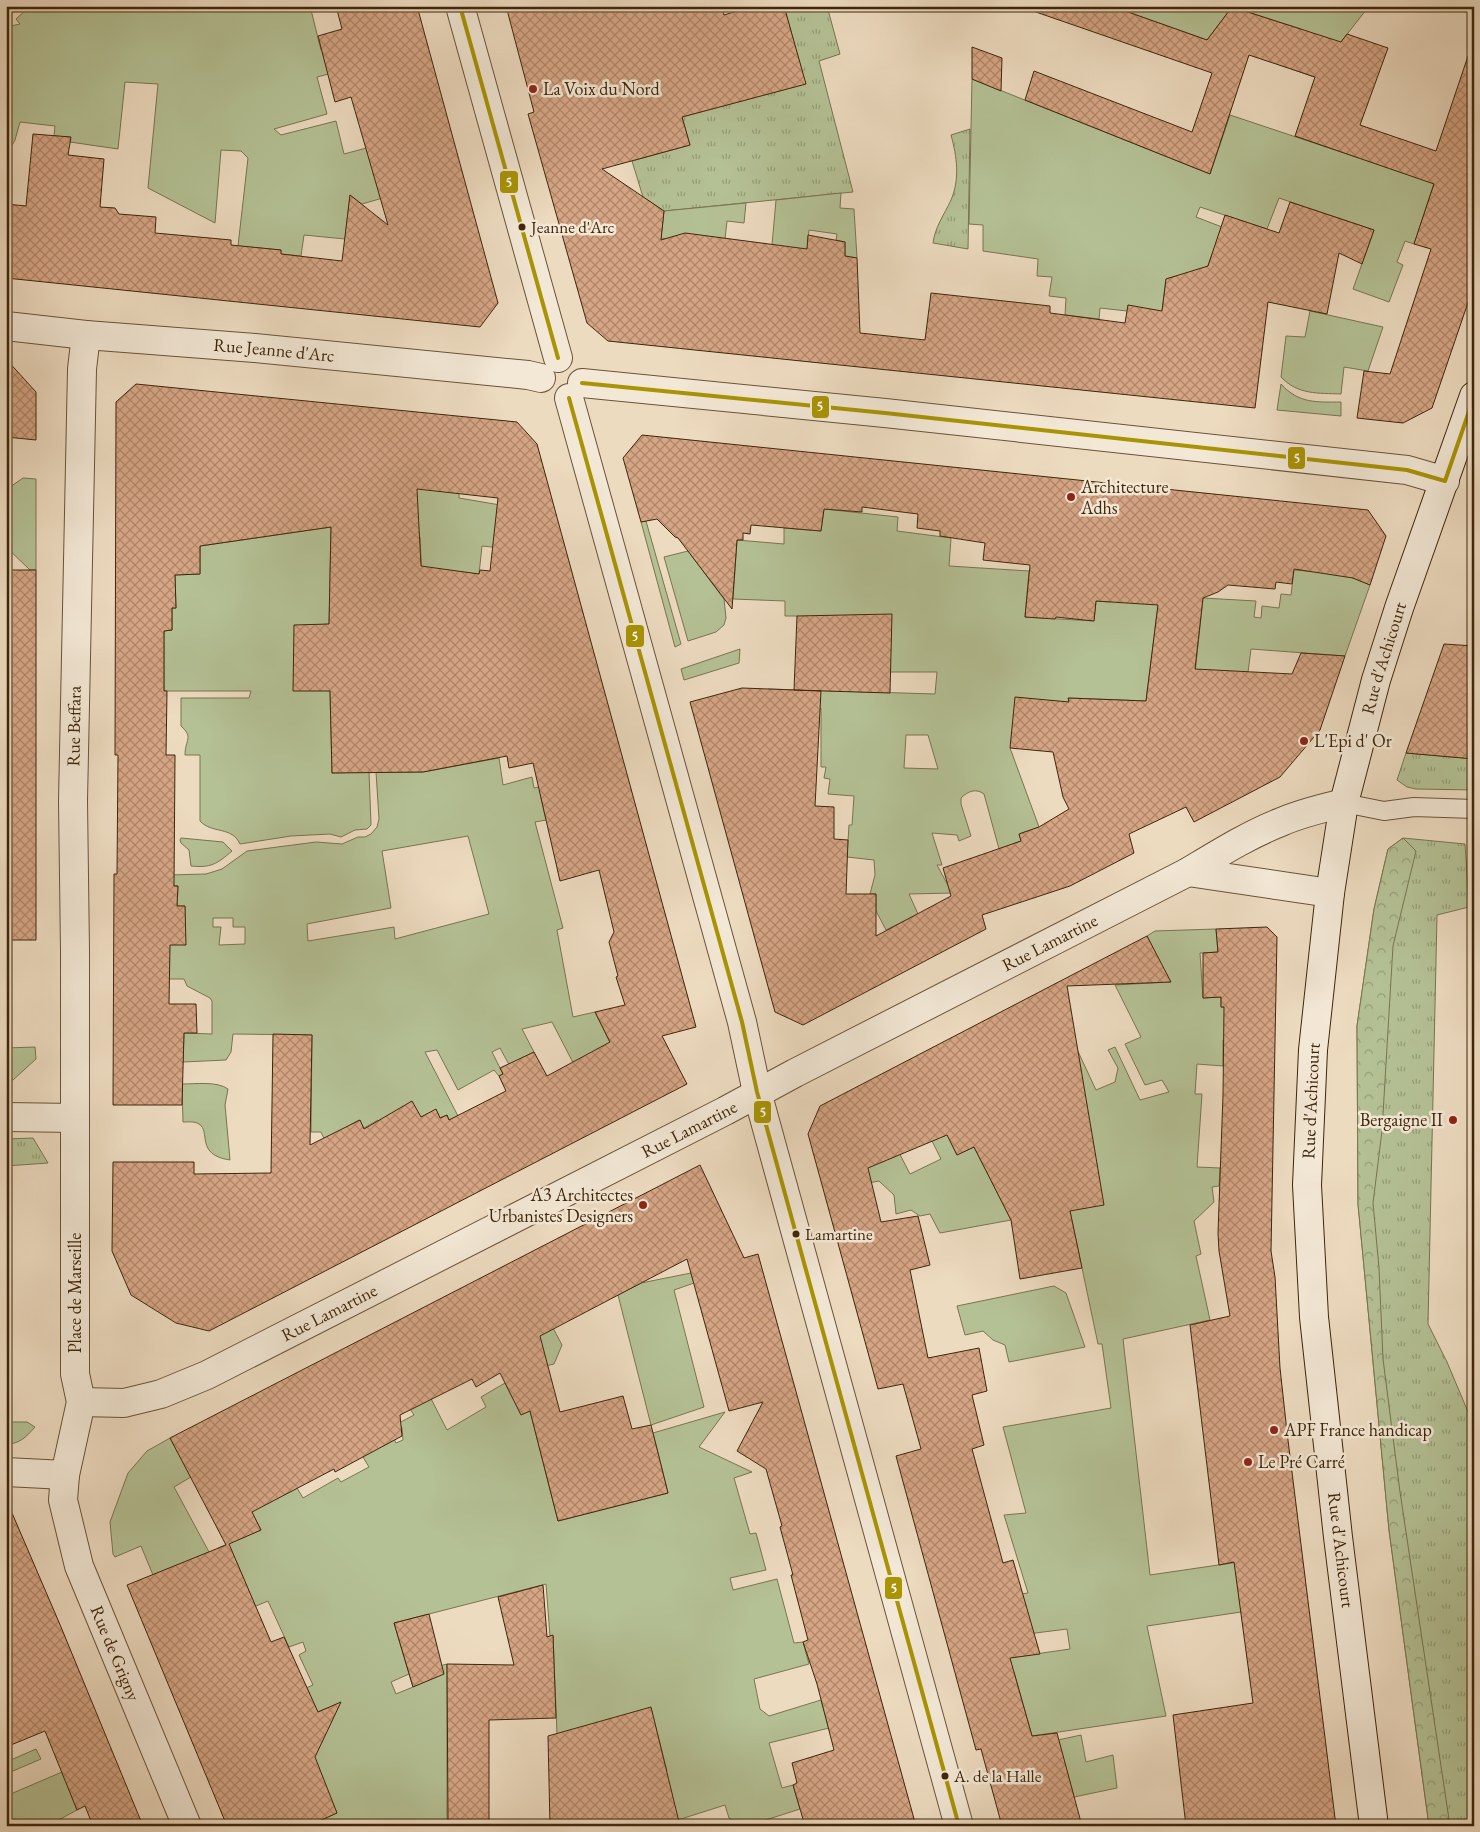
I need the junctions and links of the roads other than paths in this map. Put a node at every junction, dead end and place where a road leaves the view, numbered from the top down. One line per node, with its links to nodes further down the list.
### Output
1 (460, 6): 4 (street)
2 (6, 326): 3 (street, Rue Jeanne d'Arc)
3 (86, 334): 5 (street, Rue Jeanne d'Arc); 15 (street, Rue Beffara)
4 (558, 358): 5 (street); 6 (street)
5 (541, 378): 6 (street)
6 (575, 390): 8 (street); 13 (street)
7 (1474, 396): 8 (street, Rue d'Achicourt)
8 (1445, 481): 9 (street, Rue d'Achicourt)
9 (1344, 803): 10 (lane); 11 (street, Rue Lamartine); 12 (street, Rue d'Achicourt)
10 (1474, 809)
11 (1188, 872): 12 (street); 13 (street, Rue Lamartine)
12 (1330, 893): 21 (street, Rue d'Achicourt)
13 (757, 1092): 16 (street, Rue Lamartine); 20 (street)
14 (6, 1117): 15 (street)
15 (74, 1118): 16 (street, Place de Marseille)
16 (81, 1402): 18 (street, Place de Marseille)
17 (6, 1472): 18 (street)
18 (66, 1475): 19 (street, Rue de Grigny)
19 (187, 1826)
20 (959, 1826)
21 (1374, 1826)

